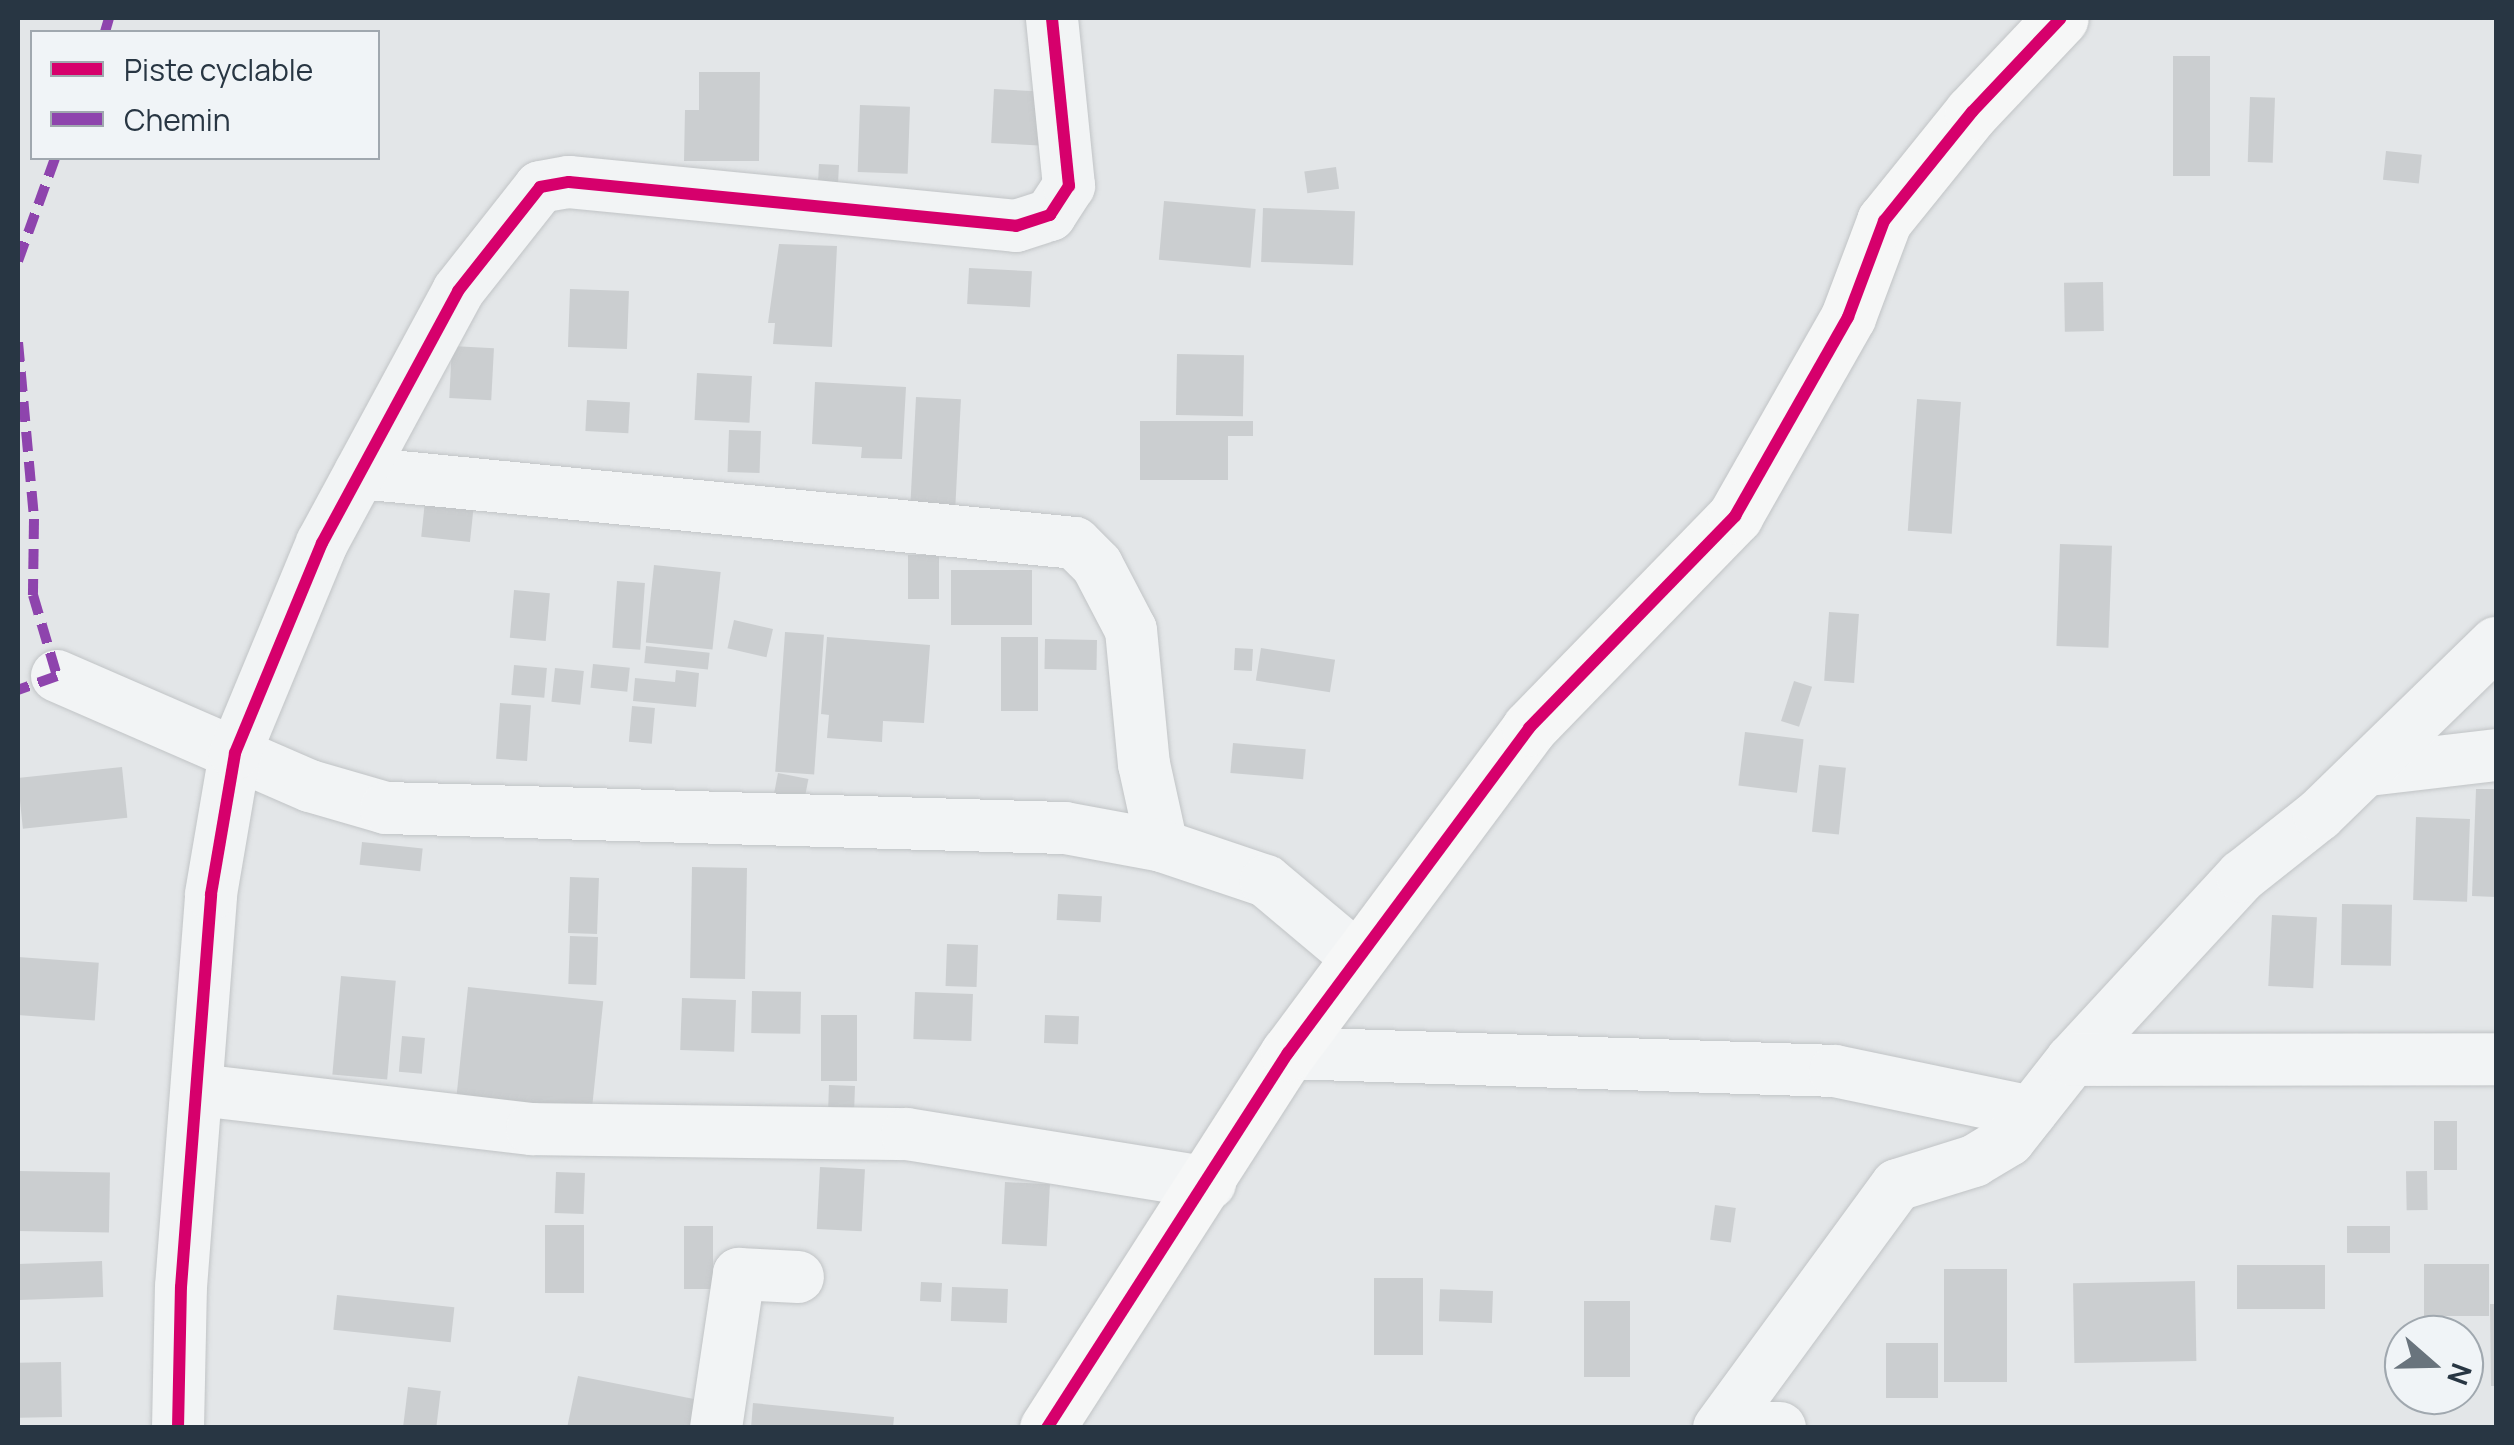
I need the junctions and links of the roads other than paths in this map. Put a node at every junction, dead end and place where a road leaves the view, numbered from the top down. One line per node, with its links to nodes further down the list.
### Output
1 (1052, 18): 3 (street)
2 (2061, 18): 10 (street)
3 (360, 473): 6 (street); 9 (street)
4 (2496, 643): 8 (street)
5 (58, 676): 6 (street)
6 (235, 752): 9 (street); 14 (street)
7 (2496, 756): 8 (street)
8 (2369, 770): 13 (street)
9 (1162, 846): 10 (street)
10 (1359, 959): 11 (street)
11 (1288, 1053): 15 (street); 16 (street)
12 (2496, 1059): 13 (street)
13 (2072, 1060): 15 (street)
14 (199, 1090): 16 (street); 18 (street)
15 (2031, 1112): 21 (street)
16 (1210, 1183): 20 (street)
17 (798, 1277): 19 (street)
18 (178, 1428)
19 (716, 1428)
20 (1047, 1428)
21 (1719, 1428)
22 (1746, 1428): 23 (street)
23 (1780, 1428)

